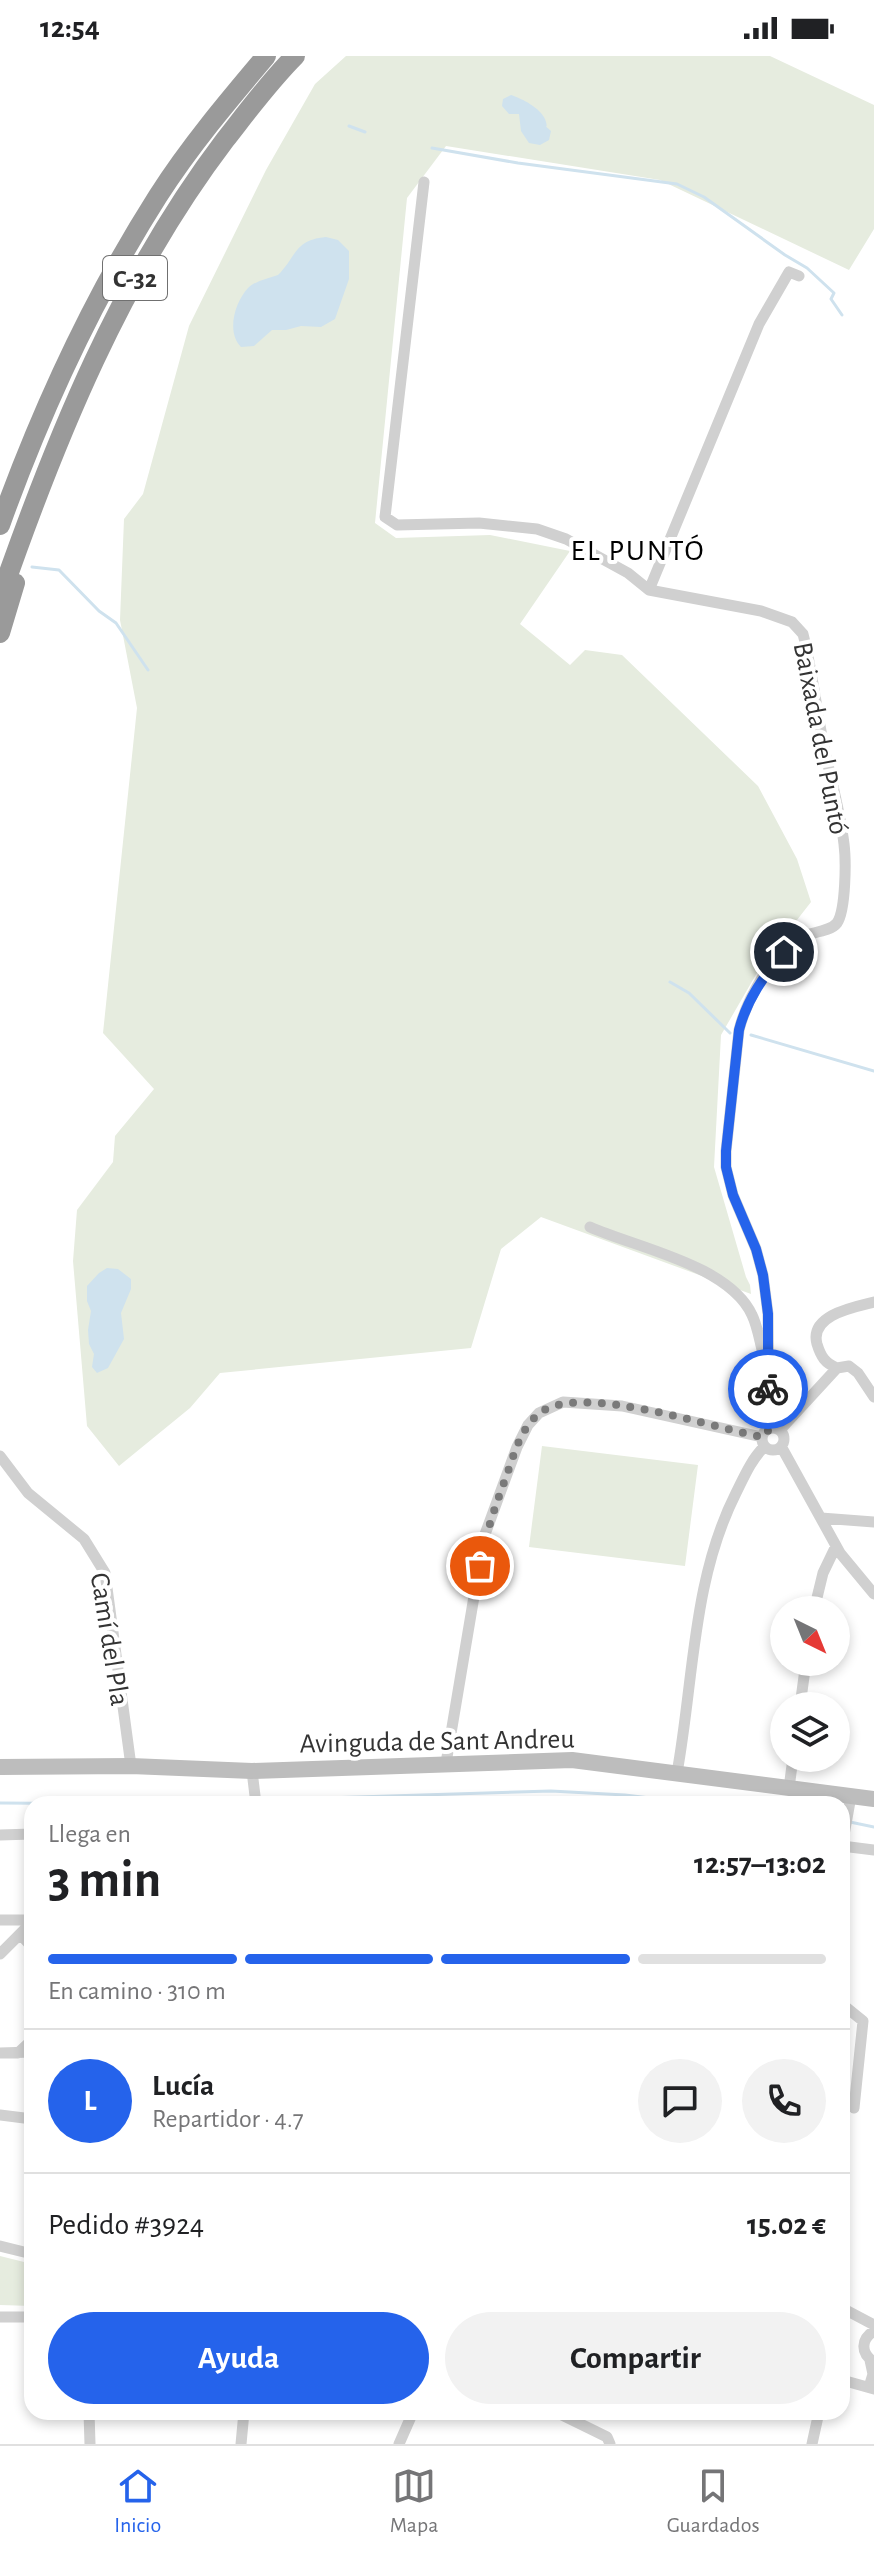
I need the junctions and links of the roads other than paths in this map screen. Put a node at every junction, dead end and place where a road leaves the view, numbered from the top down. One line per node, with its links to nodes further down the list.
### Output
1 (266, 56): 5 (highway, C-32)
2 (295, 56): 6 (highway, C-32)
3 (424, 182): 7 (street, Baixada del Puntó)
4 (799, 276): 7 (street)
5 (0, 525)
6 (24, 529): 8 (highway, C-32); 9 (highway, C-32)
7 (649, 590): 13 (street, Baixada del Puntó)
8 (0, 598)
9 (0, 633)
10 (590, 1227): 13 (street)
11 (874, 1302): 12 (street)
12 (837, 1368): 14 (street); 15 (street)
13 (767, 1369): 15 (street, Baixada del Puntó)
14 (874, 1397)
15 (777, 1429): 16 (street); 17 (street)
16 (763, 1442): 17 (street); 24 (street); 29 (street)
17 (782, 1448): 19 (street)
18 (0, 1456): 25 (street, Camí del Pla)
19 (821, 1518): 20 (street); 21 (street)
20 (874, 1522)
21 (836, 1546): 22 (street); 23 (street)
22 (874, 1594)
23 (817, 1596)
24 (446, 1763): 27 (street, Avinguda de Sant Andreu); 29 (street, Avinguda de Sant Andreu)
25 (131, 1766): 26 (street, Avinguda de Sant Andreu); 27 (street, Avinguda de Sant Andreu)
26 (0, 1767)
27 (252, 1771): 31 (street)
28 (791, 1772): 30 (street)
29 (677, 1773): 30 (street, Avinguda de Sant Andreu)
30 (789, 1788): 32 (street, Avinguda de Sant Andreu)
31 (255, 1796)
32 (851, 1796): 33 (street, Avinguda de Sant Andreu); 34 (street)
33 (874, 1799)
34 (850, 1802)
35 (24, 1834): 36 (street)
36 (0, 1835)
37 (850, 1847): 38 (street)
38 (874, 1850)
39 (0, 1920): 40 (street)
40 (24, 1921)
41 (24, 1930): 42 (street)
42 (20, 1934): 43 (street); 44 (street)
43 (24, 1938)
44 (0, 1954)
45 (850, 2010): 50 (street)
46 (24, 2047): 48 (street)
47 (0, 2053): 48 (street)
48 (18, 2053): 49 (street)
49 (24, 2053)
50 (854, 2108)
51 (0, 2115): 52 (street)
52 (24, 2118)
53 (0, 2246): 54 (street)
54 (24, 2252)
55 (850, 2313): 58 (street)
56 (0, 2317): 57 (street)
57 (24, 2317)
58 (874, 2328): 59 (street)
59 (872, 2361): 61 (street)
60 (850, 2382): 61 (street)
61 (872, 2388)
62 (89, 2420): 67 (street)
63 (243, 2420): 68 (street)
64 (410, 2420): 69 (street)
65 (572, 2420): 70 (street)
66 (817, 2420): 71 (street)
67 (90, 2444)
68 (241, 2444)
69 (399, 2444)
70 (610, 2444)
71 (812, 2444)

